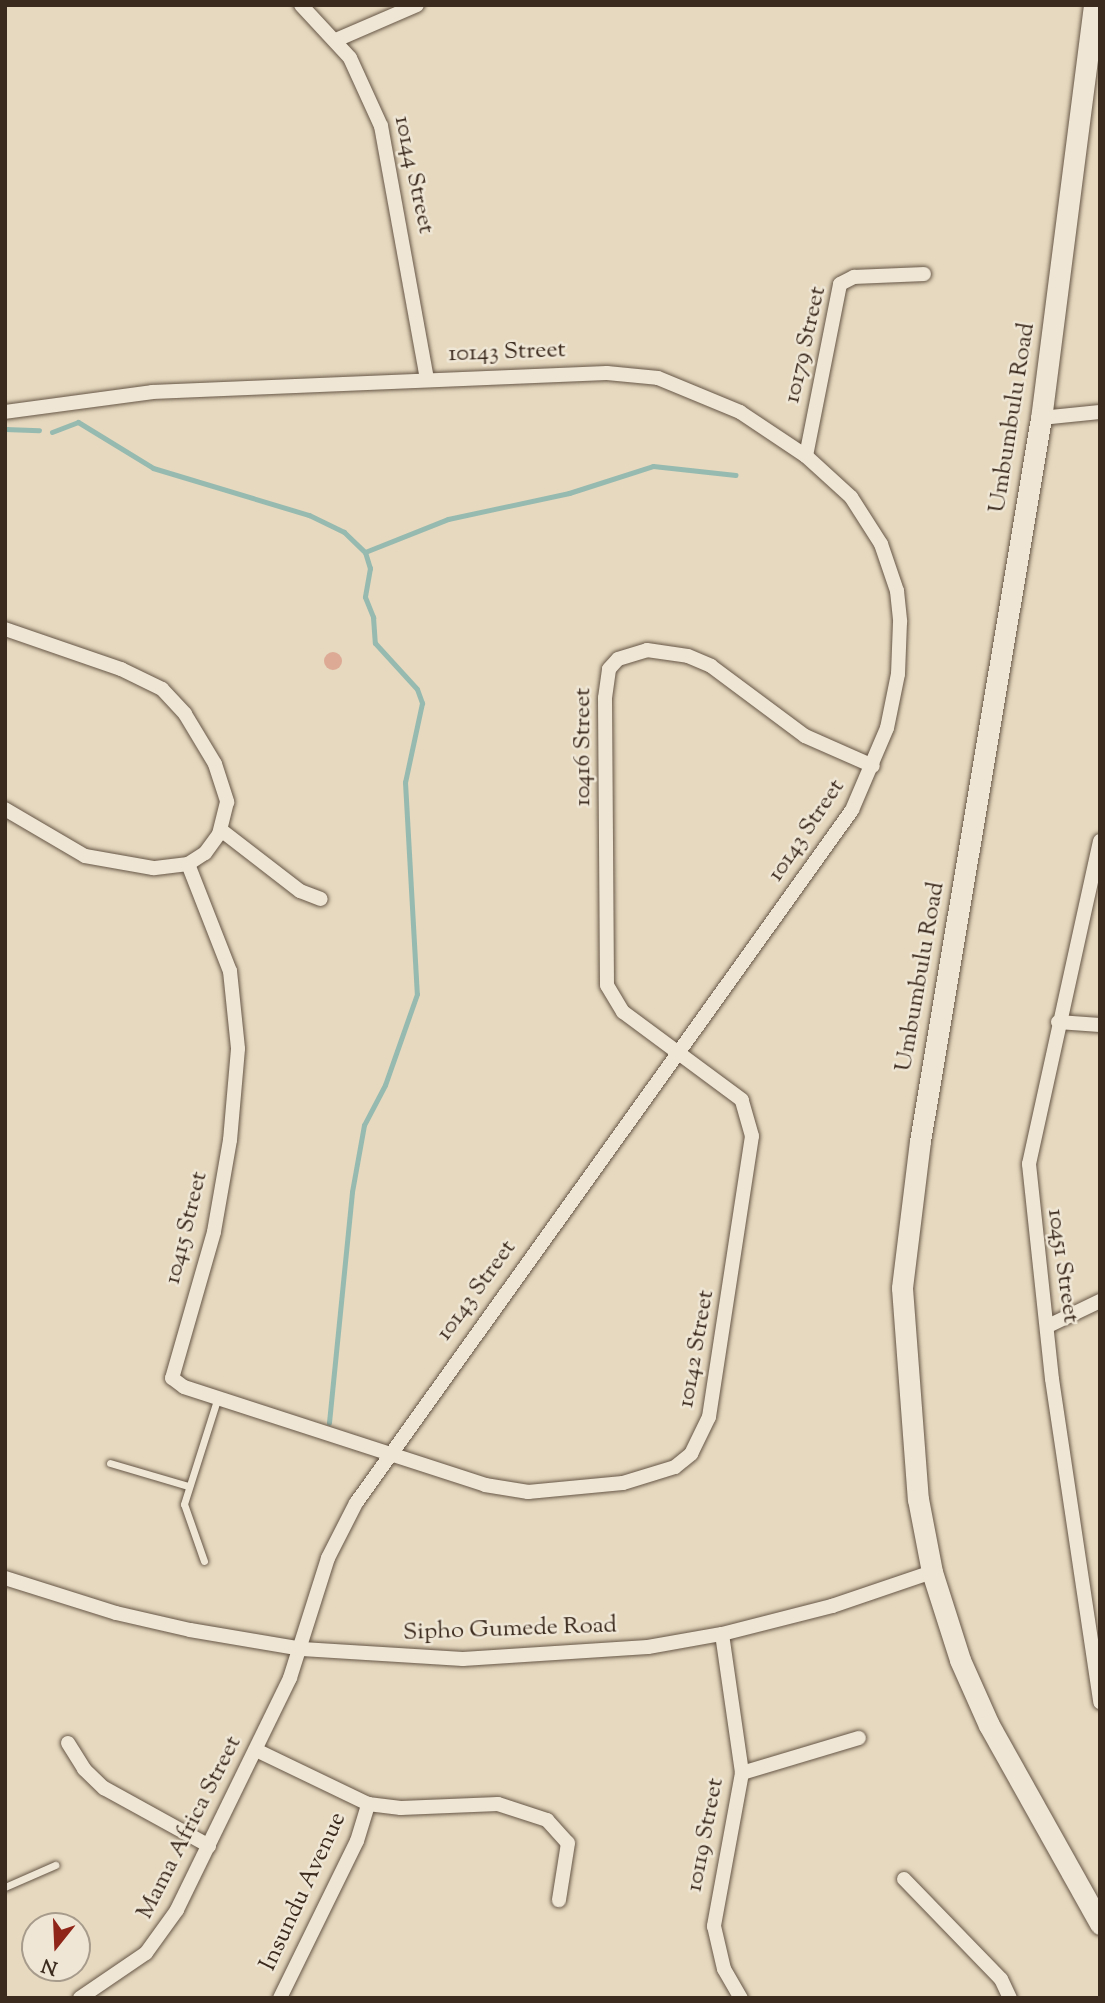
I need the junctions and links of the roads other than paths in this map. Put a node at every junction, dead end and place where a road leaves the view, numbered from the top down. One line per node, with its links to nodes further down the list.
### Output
1 (301, 5): 4 (street, 10144 Street)
2 (417, 5): 4 (street)
3 (1094, 5): 9 (main road, Umbumbulu Road)
4 (336, 40): 6 (street, 10144 Street)
5 (924, 274): 10 (street, 10179 Street)
6 (427, 379): 7 (street, 10143 Street); 10 (street, 10143 Street)
7 (5, 412)
8 (1100, 412): 9 (street)
9 (1041, 418): 28 (main road, Umbumbulu Road)
10 (806, 456): 12 (street, 10143 Street)
11 (5, 629): 14 (street)
12 (873, 766): 20 (street, 10143 Street); 20 (street, 10416 Street)
13 (5, 809): 16 (street)
14 (221, 830): 16 (street); 17 (street)
15 (1100, 841): 18 (street, 10451 Street)
16 (188, 864): 23 (street, 10415 Street)
17 (321, 899)
18 (1058, 1022): 19 (street); 22 (street, 10451 Street)
19 (1100, 1025)
20 (678, 1054): 24 (street, 10143 Street); 24 (street, 10142 Street)
21 (1100, 1301): 22 (street)
22 (1048, 1326): 32 (street, 10451 Street)
23 (218, 1397): 24 (street, 10415 Street); 26 (lane)
24 (390, 1451): 31 (street, 10143 Street)
25 (110, 1463): 26 (lane)
26 (188, 1486): 27 (lane)
27 (204, 1561)
28 (932, 1572): 30 (street, Sipho Gumede Road); 43 (main road, Umbumbulu Road)
29 (5, 1578): 31 (street, Sipho Gumede Road)
30 (722, 1634): 31 (street, Sipho Gumede Road); 36 (street, 10119 Street)
31 (302, 1649): 35 (street, Mama Africa Street)
32 (1100, 1702)
33 (859, 1738): 36 (street)
34 (68, 1744): 38 (street)
35 (256, 1750): 37 (street); 38 (street, Mama Africa Street)
36 (742, 1773): 45 (street, 10119 Street)
37 (368, 1804): 42 (street); 46 (street, Insundu Avenue)
38 (209, 1846): 44 (street, Mama Africa Street)
39 (55, 1865): 41 (lane)
40 (904, 1878): 47 (street)
41 (5, 1887)
42 (559, 1900)
43 (1100, 1924)
44 (90, 1995)
45 (733, 1995)
46 (280, 1998)
47 (1010, 1998)

